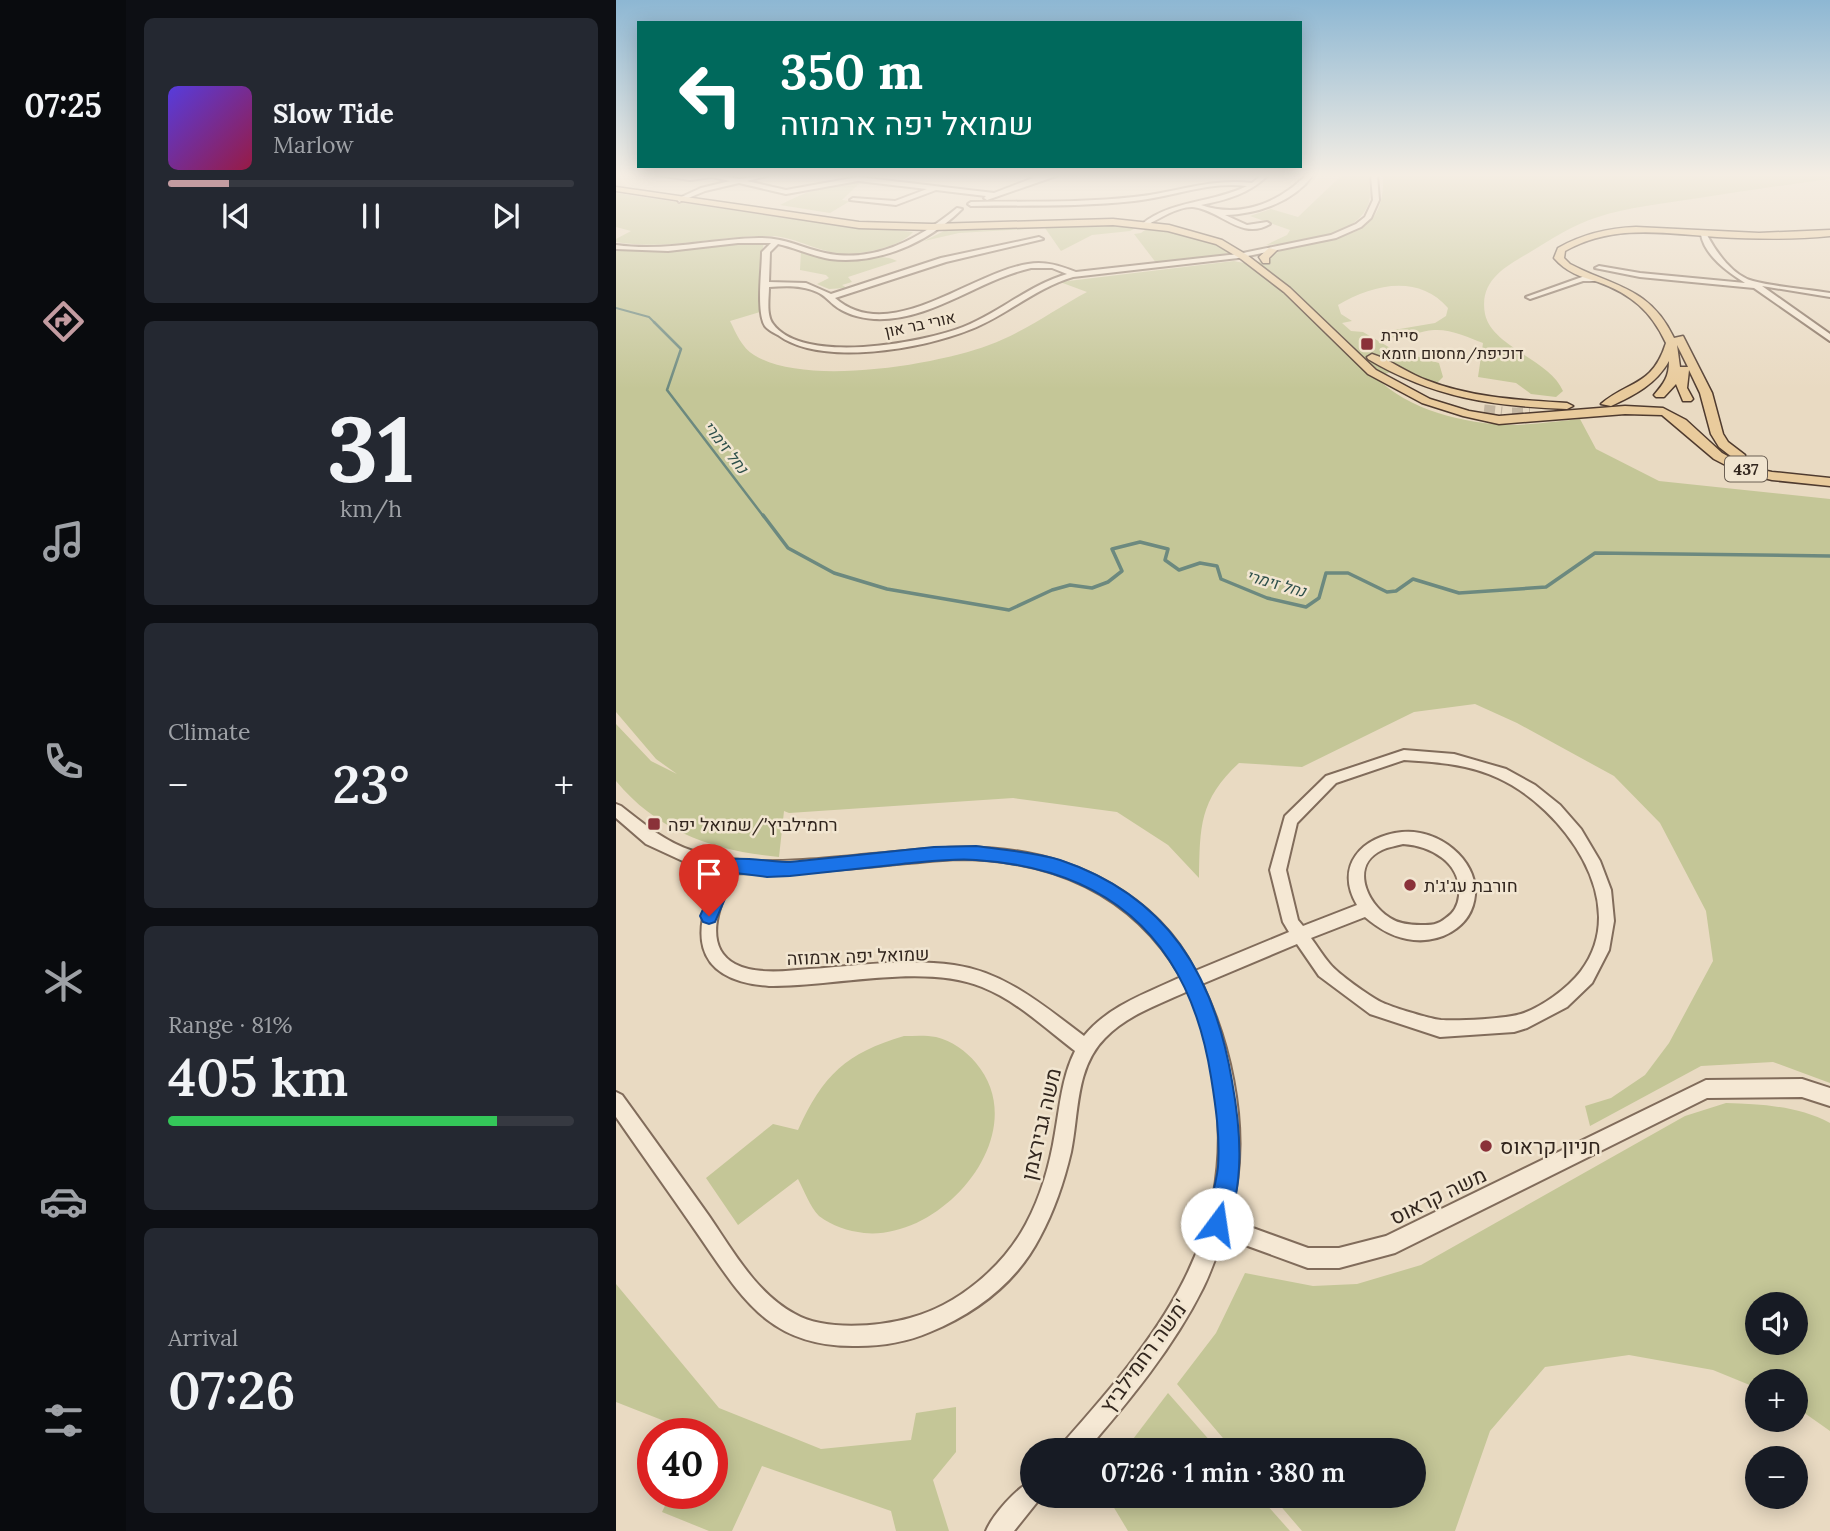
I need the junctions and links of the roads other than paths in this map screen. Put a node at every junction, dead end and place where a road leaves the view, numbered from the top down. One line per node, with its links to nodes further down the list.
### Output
1 (679, 246): 12 (street)
2 (772, 246): 19 (street, אורי בר און)
3 (798, 246): 4 (street)
4 (896, 246)
5 (1005, 246): 22 (street)
6 (1228, 246): 14 (main road)
7 (1281, 246): 14 (street)
8 (1284, 246): 13 (street)
9 (1567, 246): 18 (main road)
10 (1577, 246): 25 (main road)
11 (1710, 246): 20 (street)
12 (616, 247)
13 (1272, 250): 14 (street); 15 (main road)
14 (1247, 254): 15 (main road); 17 (street, אורי בר און); 26 (main road)
15 (1266, 261): 26 (main road)
16 (1597, 274): 18 (main road); 20 (street); 25 (main road)
17 (1075, 275): 19 (street, אורי בר און); 22 (street)
18 (1579, 276): 23 (street)
19 (766, 285): 22 (street)
20 (1756, 285): 21 (street); 24 (street)
21 (1830, 295)
22 (829, 297)
23 (1530, 297)
24 (1830, 338)
25 (1675, 341): 27 (main road); 28 (main road); 30 (main road); 36 (main road)
26 (1375, 364): 29 (main road); 30 (main road); 31 (main road)
27 (1656, 397): 28 (main road); 30 (main road); 34 (main road)
28 (1687, 399): 33 (main road)
29 (1576, 407): 30 (main road); 32 (main road)
30 (1611, 407): 34 (main road); 35 (main road)
31 (1484, 408)
32 (1530, 411)
33 (1693, 412): 34 (main road); 36 (main road, 437)
34 (1665, 413): 35 (main road, 437)
35 (1711, 450): 37 (main road, 437)
36 (1756, 467): 37 (main road, 437)
37 (1830, 480)
38 (616, 810): 39 (street, משה רחמילביץ')
39 (731, 865): 42 (street, משה רחמילביץ'); 43 (street, שמואל יפה ארמוזה)
40 (1366, 909): 40 (street); 41 (street, משה גבירצמן)
41 (1297, 936): 41 (street); 42 (street, משה גבירצמן)
42 (1191, 980): 43 (street, משה גבירצמן); 46 (street, משה רחמילביץ')
43 (1085, 1048): 45 (street, משה גבירצמן)
44 (1830, 1097): 46 (street, משה קראוס)
45 (616, 1101)
46 (1217, 1224): 47 (street, משה רחמילביץ')
47 (1082, 1438)
48 (1020, 1506): 49 (street)
49 (998, 1531)

